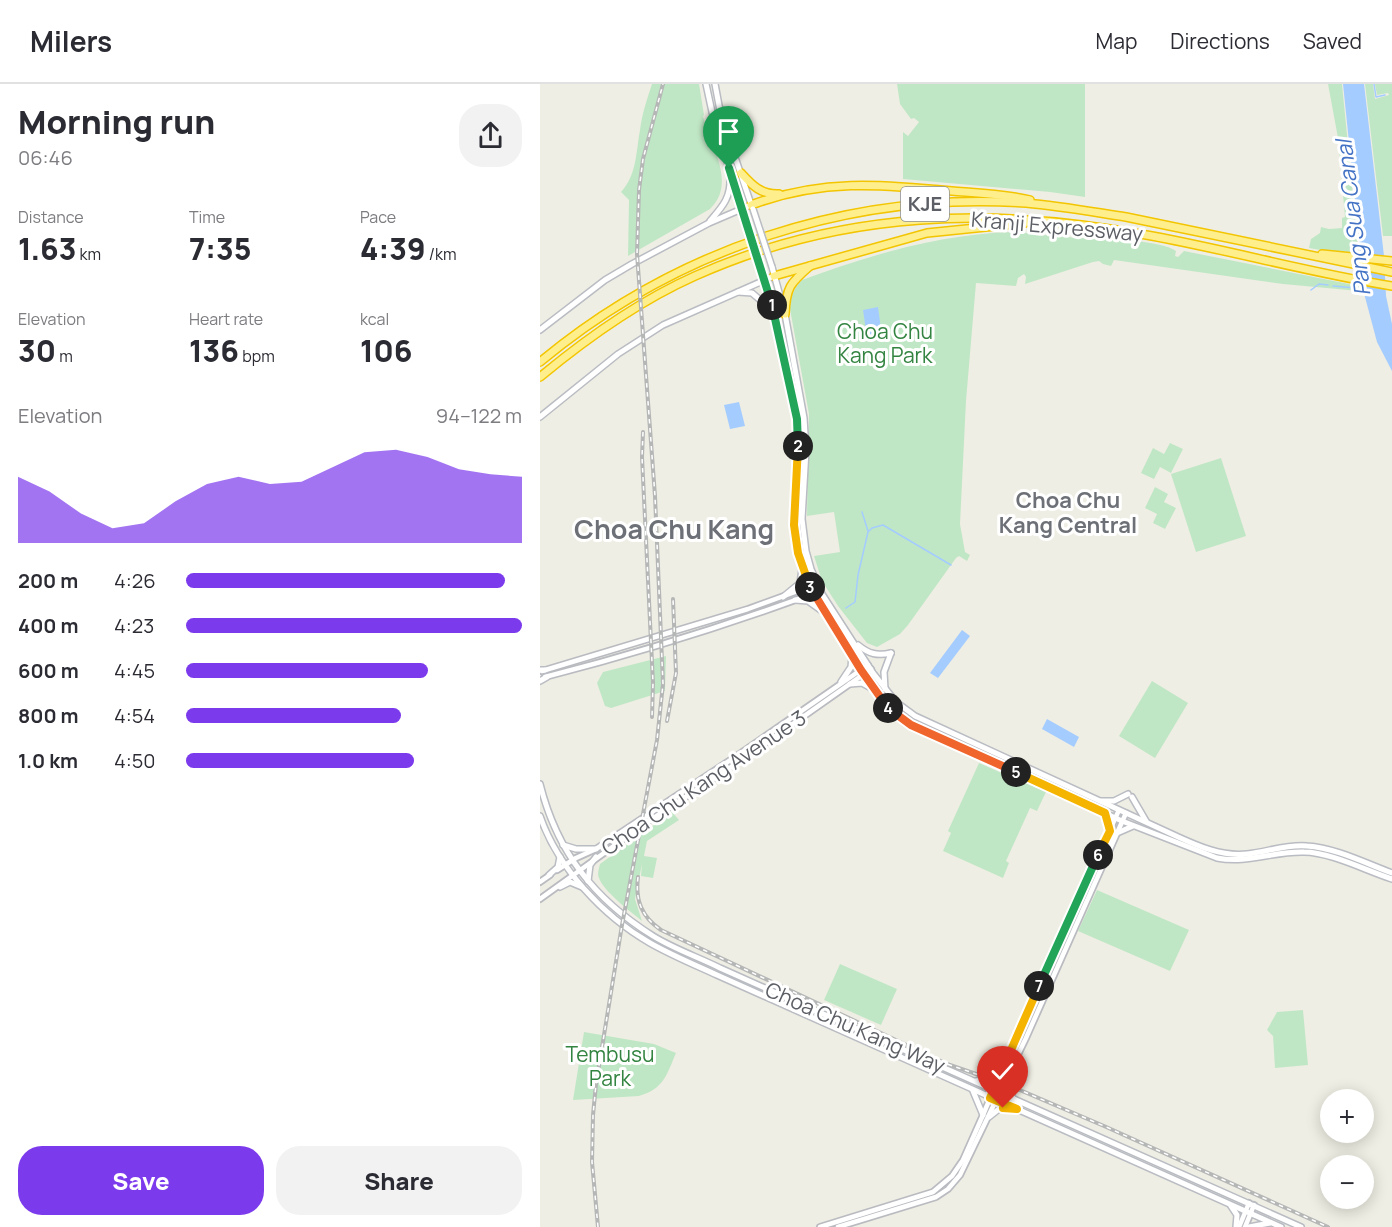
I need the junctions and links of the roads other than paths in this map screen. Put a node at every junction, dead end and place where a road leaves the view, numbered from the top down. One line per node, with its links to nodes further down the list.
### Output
1 (706, 84): 3 (main road)
2 (715, 84): 4 (main road)
3 (729, 168): 8 (main road); 10 (main road)
4 (741, 173): 5 (highway); 7 (main road)
5 (790, 194): 6 (highway); 7 (highway)
6 (1053, 206): 11 (highway, Kranji Expressway / KJE); 22 (highway, Kranji Expressway / KJE)
7 (752, 207): 8 (main road); 15 (main road, bridge)
8 (742, 211): 10 (main road); 16 (main road, bridge)
9 (1040, 221): 13 (highway); 17 (highway, Kranji Expressway / KJE); 23 (highway, Kranji Expressway / KJE)
10 (709, 223): 21 (main road)
11 (1293, 252): 12 (highway); 14 (highway, Kranji Expressway / KJE)
12 (1392, 261)
13 (812, 265): 15 (highway); 20 (highway)
14 (1392, 272)
15 (774, 276): 16 (main road); 20 (main road)
16 (765, 280): 18 (main road); 19 (main road)
17 (1392, 286)
18 (737, 292): 19 (main road); 24 (main road)
19 (775, 312): 26 (main road)
20 (785, 314): 25 (main road)
21 (540, 330)
22 (540, 362)
23 (540, 377)
24 (540, 417)
25 (802, 519): 26 (main road); 28 (main road)
26 (794, 525): 27 (main road)
27 (802, 564): 29 (main road); 32 (main road)
28 (817, 584): 29 (street); 30 (main road)
29 (810, 587): 31 (main road); 32 (street)
30 (820, 591): 31 (street); 35 (main road)
31 (813, 593): 33 (street); 34 (main road)
32 (783, 597): 39 (street)
33 (795, 600): 34 (main road); 39 (street)
34 (826, 614): 36 (main road)
35 (854, 642): 37 (main road); 42 (main road)
36 (850, 651): 38 (main road); 40 (main road)
37 (869, 667): 38 (street, Choa Chu Kang Avenue 3); 42 (main road)
38 (863, 672): 40 (street, Choa Chu Kang Avenue 3); 41 (street, Choa Chu Kang Avenue 3); 43 (main road)
39 (542, 675)
40 (841, 682): 57 (street, Choa Chu Kang Avenue 3)
41 (850, 684): 43 (main road); 59 (street, Choa Chu Kang Avenue 3)
42 (885, 690): 45 (main road)
43 (877, 692): 47 (main road)
44 (540, 784): 56 (main road, Choa Chu Kang Way)
45 (1100, 801): 46 (main road); 52 (main road)
46 (1119, 810): 48 (main road); 50 (street)
47 (1105, 813): 50 (main road); 54 (main road)
48 (1126, 813): 51 (street); 52 (main road)
49 (540, 816): 58 (main road, Choa Chu Kang Way)
50 (1115, 818): 51 (main road); 54 (street)
51 (1122, 821): 53 (main road); 55 (street)
52 (1147, 823): 63 (main road)
53 (1135, 825): 55 (main road); 66 (main road)
54 (1110, 831): 72 (street)
55 (1117, 833): 73 (street)
56 (561, 845): 57 (main road); 60 (main road, Choa Chu Kang Way)
57 (596, 849): 60 (street, Choa Chu Kang Avenue 3)
58 (559, 853): 61 (main road, Choa Chu Kang Way); 64 (main road)
59 (597, 857): 62 (street, Choa Chu Kang Avenue 3); 67 (main road)
60 (573, 860): 61 (street, Choa Chu Kang Avenue 3); 62 (main road, Choa Chu Kang Way)
61 (566, 865): 64 (street, Choa Chu Kang Avenue 3); 65 (main road, Choa Chu Kang Way)
62 (581, 871): 65 (street, Choa Chu Kang Avenue 3); 67 (main road, Choa Chu Kang Way)
63 (1392, 873)
64 (549, 875): 68 (street, Choa Chu Kang Avenue 3)
65 (574, 876): 69 (street, Choa Chu Kang Avenue 3); 70 (main road, Choa Chu Kang Way)
66 (1392, 879)
67 (588, 881): 74 (main road, Choa Chu Kang Way)
68 (540, 882)
69 (560, 887): 70 (main road); 71 (street, Choa Chu Kang Avenue 3)
70 (584, 888): 75 (main road, Choa Chu Kang Way)
71 (540, 900)
72 (1000, 1072): 74 (main road); 76 (street)
73 (1008, 1075): 77 (street); 79 (main road)
74 (974, 1081): 76 (main road, Choa Chu Kang Way)
75 (972, 1090): 78 (main road, Choa Chu Kang Way); 82 (main road)
76 (994, 1090): 77 (main road, Choa Chu Kang Way); 78 (street)
77 (1000, 1093): 79 (main road, Choa Chu Kang Way); 80 (street)
78 (990, 1098): 80 (main road, Choa Chu Kang Way); 82 (street)
79 (1014, 1099): 84 (main road, Choa Chu Kang Way)
80 (997, 1101): 81 (main road, Choa Chu Kang Way); 82 (street)
81 (1017, 1109): 82 (main road); 83 (main road, Choa Chu Kang Way)
82 (986, 1116): 87 (street); 88 (street)
83 (1230, 1204): 85 (main road, Choa Chu Kang Way); 89 (main road)
84 (1251, 1204): 85 (street); 92 (main road, Choa Chu Kang Way)
85 (1248, 1213): 86 (main road, Choa Chu Kang Way); 89 (street); 90 (street)
86 (1271, 1223): 90 (main road); 91 (main road, Choa Chu Kang Way)
87 (820, 1227)
88 (838, 1227)
89 (1237, 1227)
90 (1246, 1227)
91 (1281, 1227)
92 (1301, 1227)

